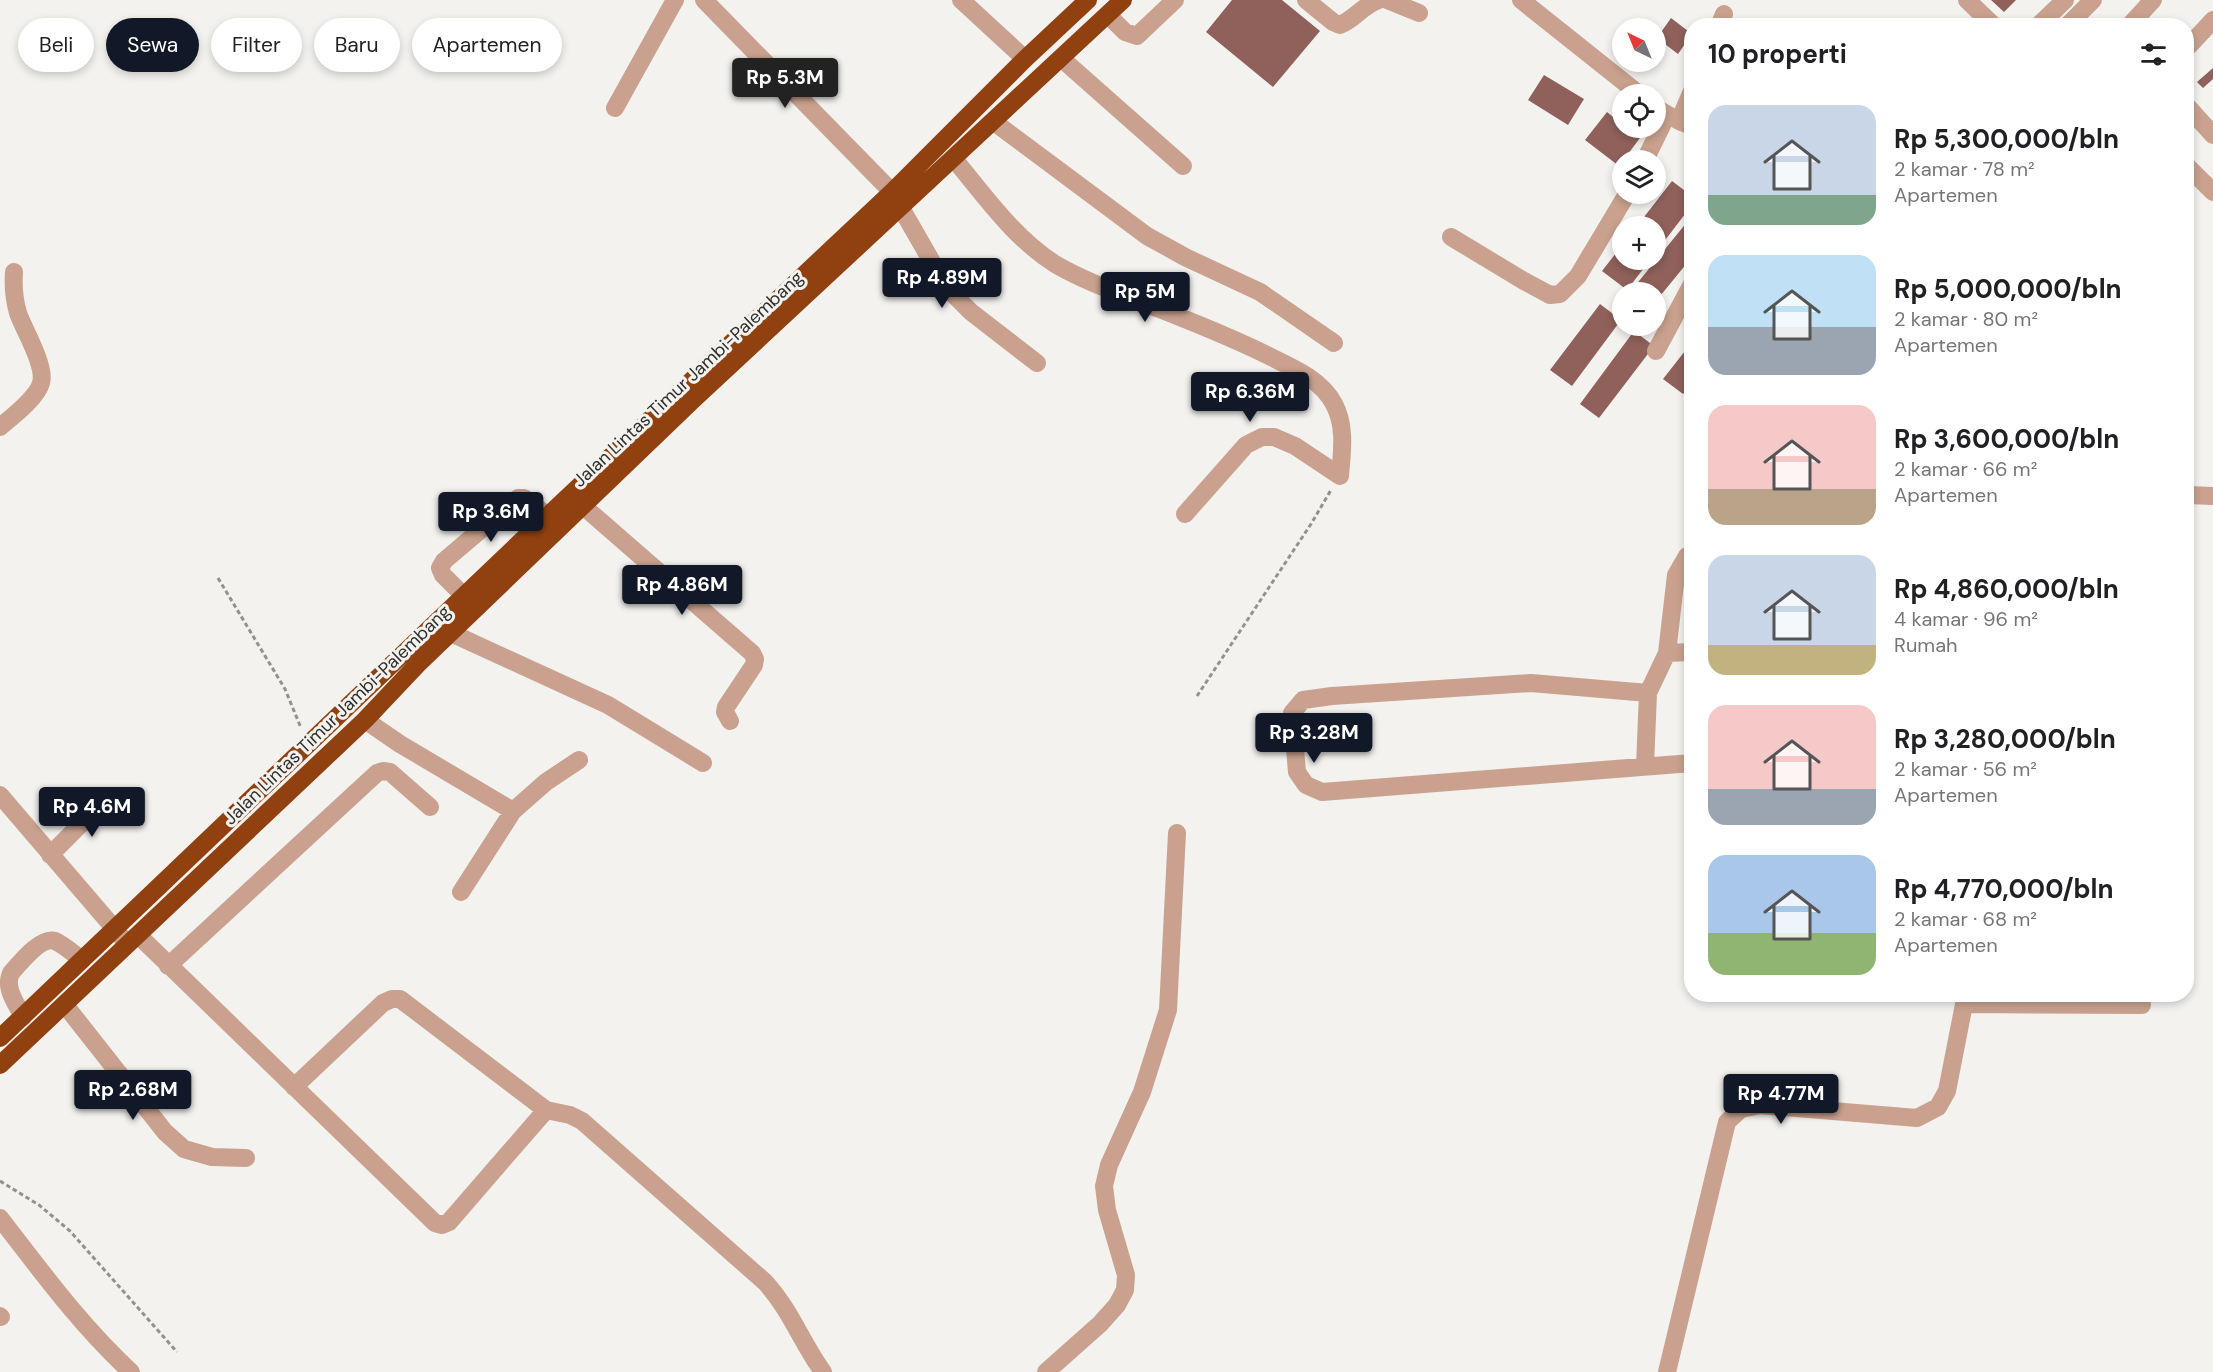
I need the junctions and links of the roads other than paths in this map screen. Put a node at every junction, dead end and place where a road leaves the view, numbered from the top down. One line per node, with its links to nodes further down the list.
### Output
1 (675, 0): 27 (street)
2 (704, 0): 37 (street)
3 (961, 0): 23 (street)
4 (1088, 0): 23 (highway, Jalan Lintas Timur Jambi-Palembang)
5 (1123, 0): 16 (highway, Jalan Lintas Timur Jambi-Palembang)
6 (1174, 0): 16 (street)
7 (1306, 0): 8 (street)
8 (1379, 0)
9 (1387, 0): 15 (street)
10 (1521, 0): 25 (street)
11 (1967, 0): 17 (street)
12 (2065, 0): 18 (street)
13 (2093, 0): 19 (street)
14 (2153, 0): 20 (street)
15 (1419, 13)
16 (1108, 15): 24 (highway, Jalan Lintas Timur Jambi-Palembang)
17 (1986, 18)
18 (2046, 18)
19 (2075, 18)
20 (2136, 18)
21 (2213, 20): 22 (street)
22 (2194, 40)
23 (1024, 59): 37 (highway, Jalan Lintas Timur Jambi-Palembang)
24 (1062, 59): 30 (highway, Jalan Lintas Timur Jambi-Palembang); 34 (street)
25 (1626, 84)
26 (1684, 103): 29 (street)
27 (615, 108)
28 (2194, 114): 31 (street)
29 (1674, 117): 32 (street)
30 (994, 122): 33 (highway, Jalan Lintas Timur Jambi-Palembang); 42 (street)
31 (2213, 135)
32 (1652, 150)
33 (954, 159): 37 (highway, Jalan Lintas Timur Jambi-Palembang); 49 (street)
34 (1183, 166)
35 (2194, 173): 36 (street)
36 (2213, 192)
37 (896, 200): 44 (street); 48 (highway, Jalan Lintas Timur Jambi-Palembang); 50 (highway, Jalan Lintas Timur Jambi-Palembang)
38 (1621, 204): 39 (street)
39 (1451, 237)
40 (14, 272): 45 (street)
41 (1684, 299): 43 (street)
42 (1334, 343)
43 (1656, 351)
44 (1037, 363)
45 (0, 427)
46 (2194, 495): 47 (street)
47 (2213, 496)
48 (583, 506): 53 (highway, Jalan Lintas Timur Jambi-Palembang); 58 (street)
49 (1185, 514)
50 (548, 516): 52 (highway, Jalan Lintas Timur Jambi-Palembang); 52 (street)
51 (1684, 561): 55 (street)
52 (464, 596): 70 (highway, Jalan Lintas Timur Jambi-Palembang)
53 (451, 633): 57 (highway, Jalan Lintas Timur Jambi-Palembang); 60 (street)
54 (1684, 652): 55 (street)
55 (1667, 653): 56 (street)
56 (1648, 693): 62 (street); 62 (street)
57 (365, 720): 66 (street); 71 (highway, Jalan Lintas Timur Jambi-Palembang)
58 (730, 721)
59 (579, 760): 66 (street)
60 (703, 763)
61 (1684, 764): 62 (street)
62 (1645, 766)
63 (0, 795): 68 (street)
64 (116, 799): 68 (street)
65 (430, 807): 73 (street)
66 (513, 811): 69 (street)
67 (1177, 833): 87 (street)
68 (50, 855): 70 (street)
69 (461, 892)
70 (114, 929): 71 (street); 72 (highway, Jalan Lintas Timur Jambi-Palembang)
71 (133, 940): 73 (street); 76 (highway, Jalan Lintas Timur Jambi-Palembang)
72 (82, 960): 78 (highway, Jalan Lintas Timur Jambi-Palembang); 78 (street)
73 (168, 966): 81 (street)
74 (1964, 1002): 88 (street)
75 (2054, 1002): 77 (street)
76 (65, 1005): 80 (highway, Jalan Lintas Timur Jambi-Palembang); 83 (street)
77 (2142, 1005)
78 (23, 1017): 79 (highway, Jalan Lintas Timur Jambi-Palembang)
79 (0, 1038)
80 (0, 1065)
81 (294, 1087): 82 (street); 82 (street)
82 (546, 1110): 85 (street)
83 (246, 1158)
84 (0, 1218): 86 (street)
85 (818, 1365)
86 (131, 1372)
87 (1046, 1372)
88 (1667, 1372)

